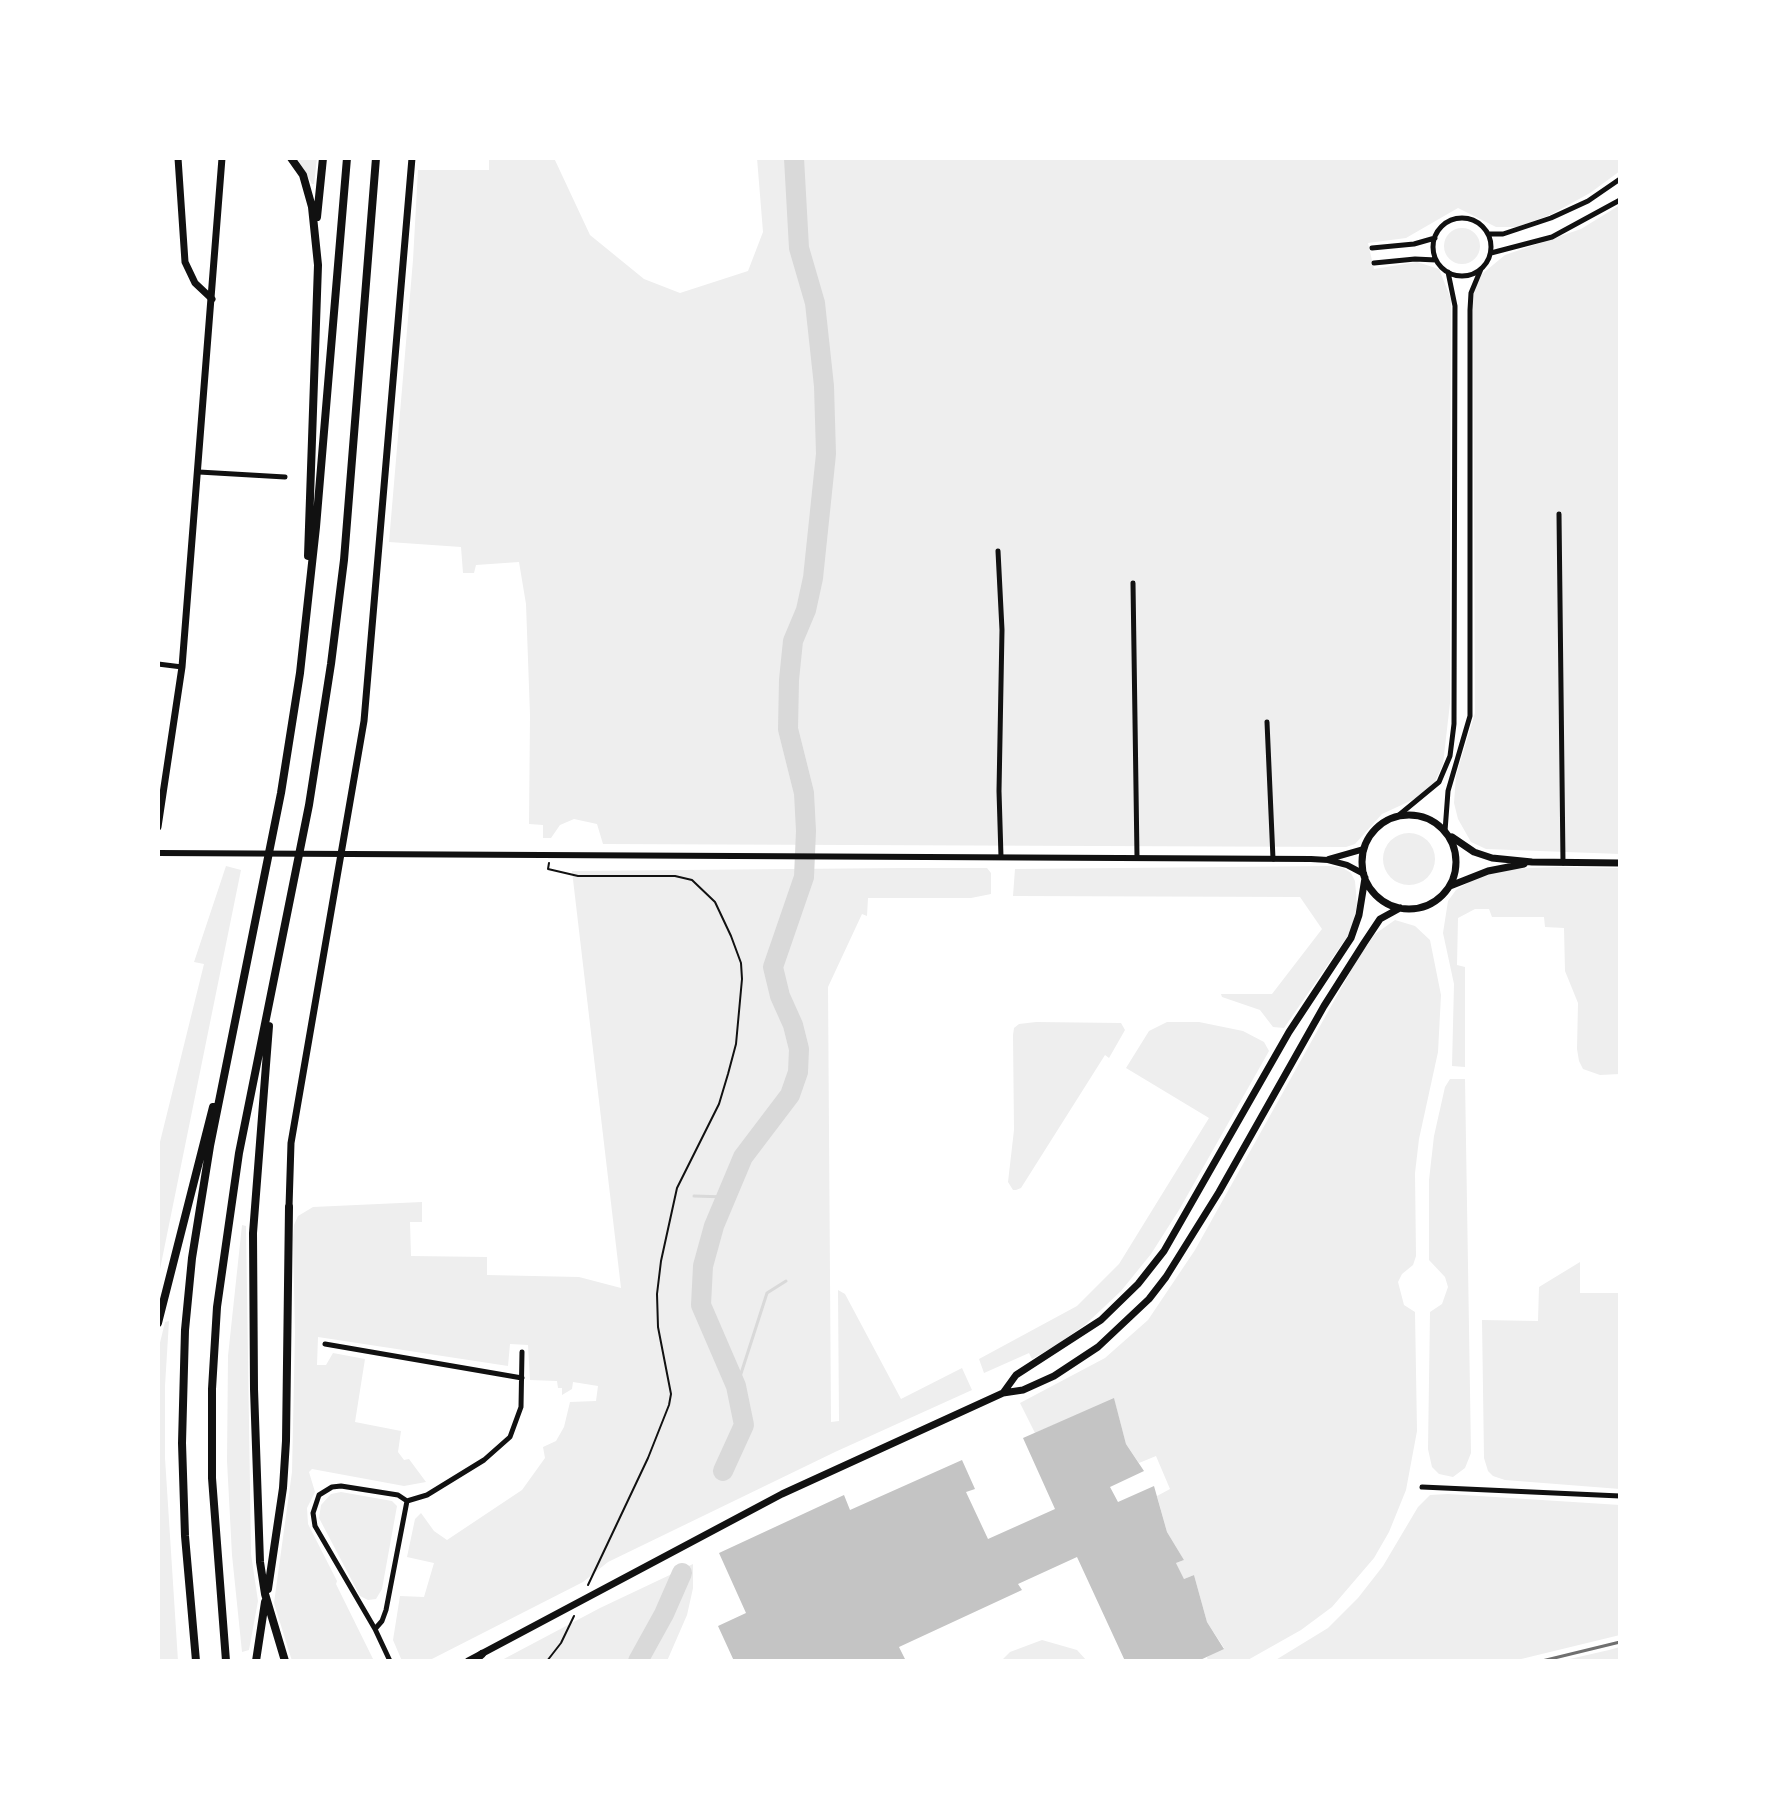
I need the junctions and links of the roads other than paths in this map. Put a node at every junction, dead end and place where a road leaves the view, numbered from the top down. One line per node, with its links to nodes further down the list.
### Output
1 (178, 158): 19 (main road)
2 (222, 158): 19 (main road)
3 (291, 158): 10 (highway)
4 (323, 158): 10 (highway)
5 (347, 158): 25 (highway)
6 (376, 158): 45 (highway)
7 (412, 158): 34 (main road)
8 (1620, 179): 11 (street)
9 (1620, 200): 14 (street)
10 (315, 230): 25 (highway)
11 (1488, 234): 12 (street); 14 (street)
12 (1435, 238): 13 (street); 15 (street)
13 (1372, 248)
14 (1491, 253): 17 (street)
15 (1437, 260): 16 (street); 18 (street)
16 (1374, 263)
17 (1481, 269): 18 (street); 31 (street)
18 (1448, 272): 29 (street)
19 (212, 299): 20 (main road)
20 (199, 472): 21 (street); 27 (main road)
21 (285, 477)
22 (1559, 514): 40 (street)
23 (998, 551): 35 (street)
24 (1133, 583): 36 (street)
25 (308, 611): 46 (highway)
26 (158, 664): 27 (street)
27 (182, 667): 30 (main road)
28 (1267, 722): 37 (street)
29 (1399, 815): 31 (main road); 32 (main road)
30 (158, 827)
31 (1446, 832): 39 (main road); 43 (main road)
32 (1364, 849): 38 (street); 42 (main road)
33 (158, 853): 34 (street)
34 (343, 854): 35 (street); 47 (main road)
35 (1001, 857): 36 (street)
36 (1137, 857): 37 (street)
37 (1273, 859): 38 (street)
38 (1328, 860): 42 (street)
39 (1532, 862): 40 (main road); 43 (main road)
40 (1563, 863): 41 (main road)
41 (1620, 863)
42 (1364, 876): 44 (main road); 52 (main road)
43 (1450, 886): 44 (main road)
44 (1400, 908): 52 (main road)
45 (272, 987): 59 (highway); 61 (highway)
46 (228, 1057): 48 (highway); 58 (highway)
47 (289, 1207): 60 (highway)
48 (158, 1323)
49 (325, 1344): 51 (street)
50 (522, 1352): 51 (street)
51 (522, 1378): 55 (street)
52 (1003, 1393): 57 (main road)
53 (1422, 1487): 54 (street)
54 (1620, 1496)
55 (407, 1501): 56 (street); 56 (street)
56 (375, 1629): 62 (street)
57 (482, 1654): 63 (highway)
58 (196, 1661)
59 (226, 1661)
60 (256, 1661)
61 (285, 1661)
62 (390, 1661)
63 (471, 1661)

